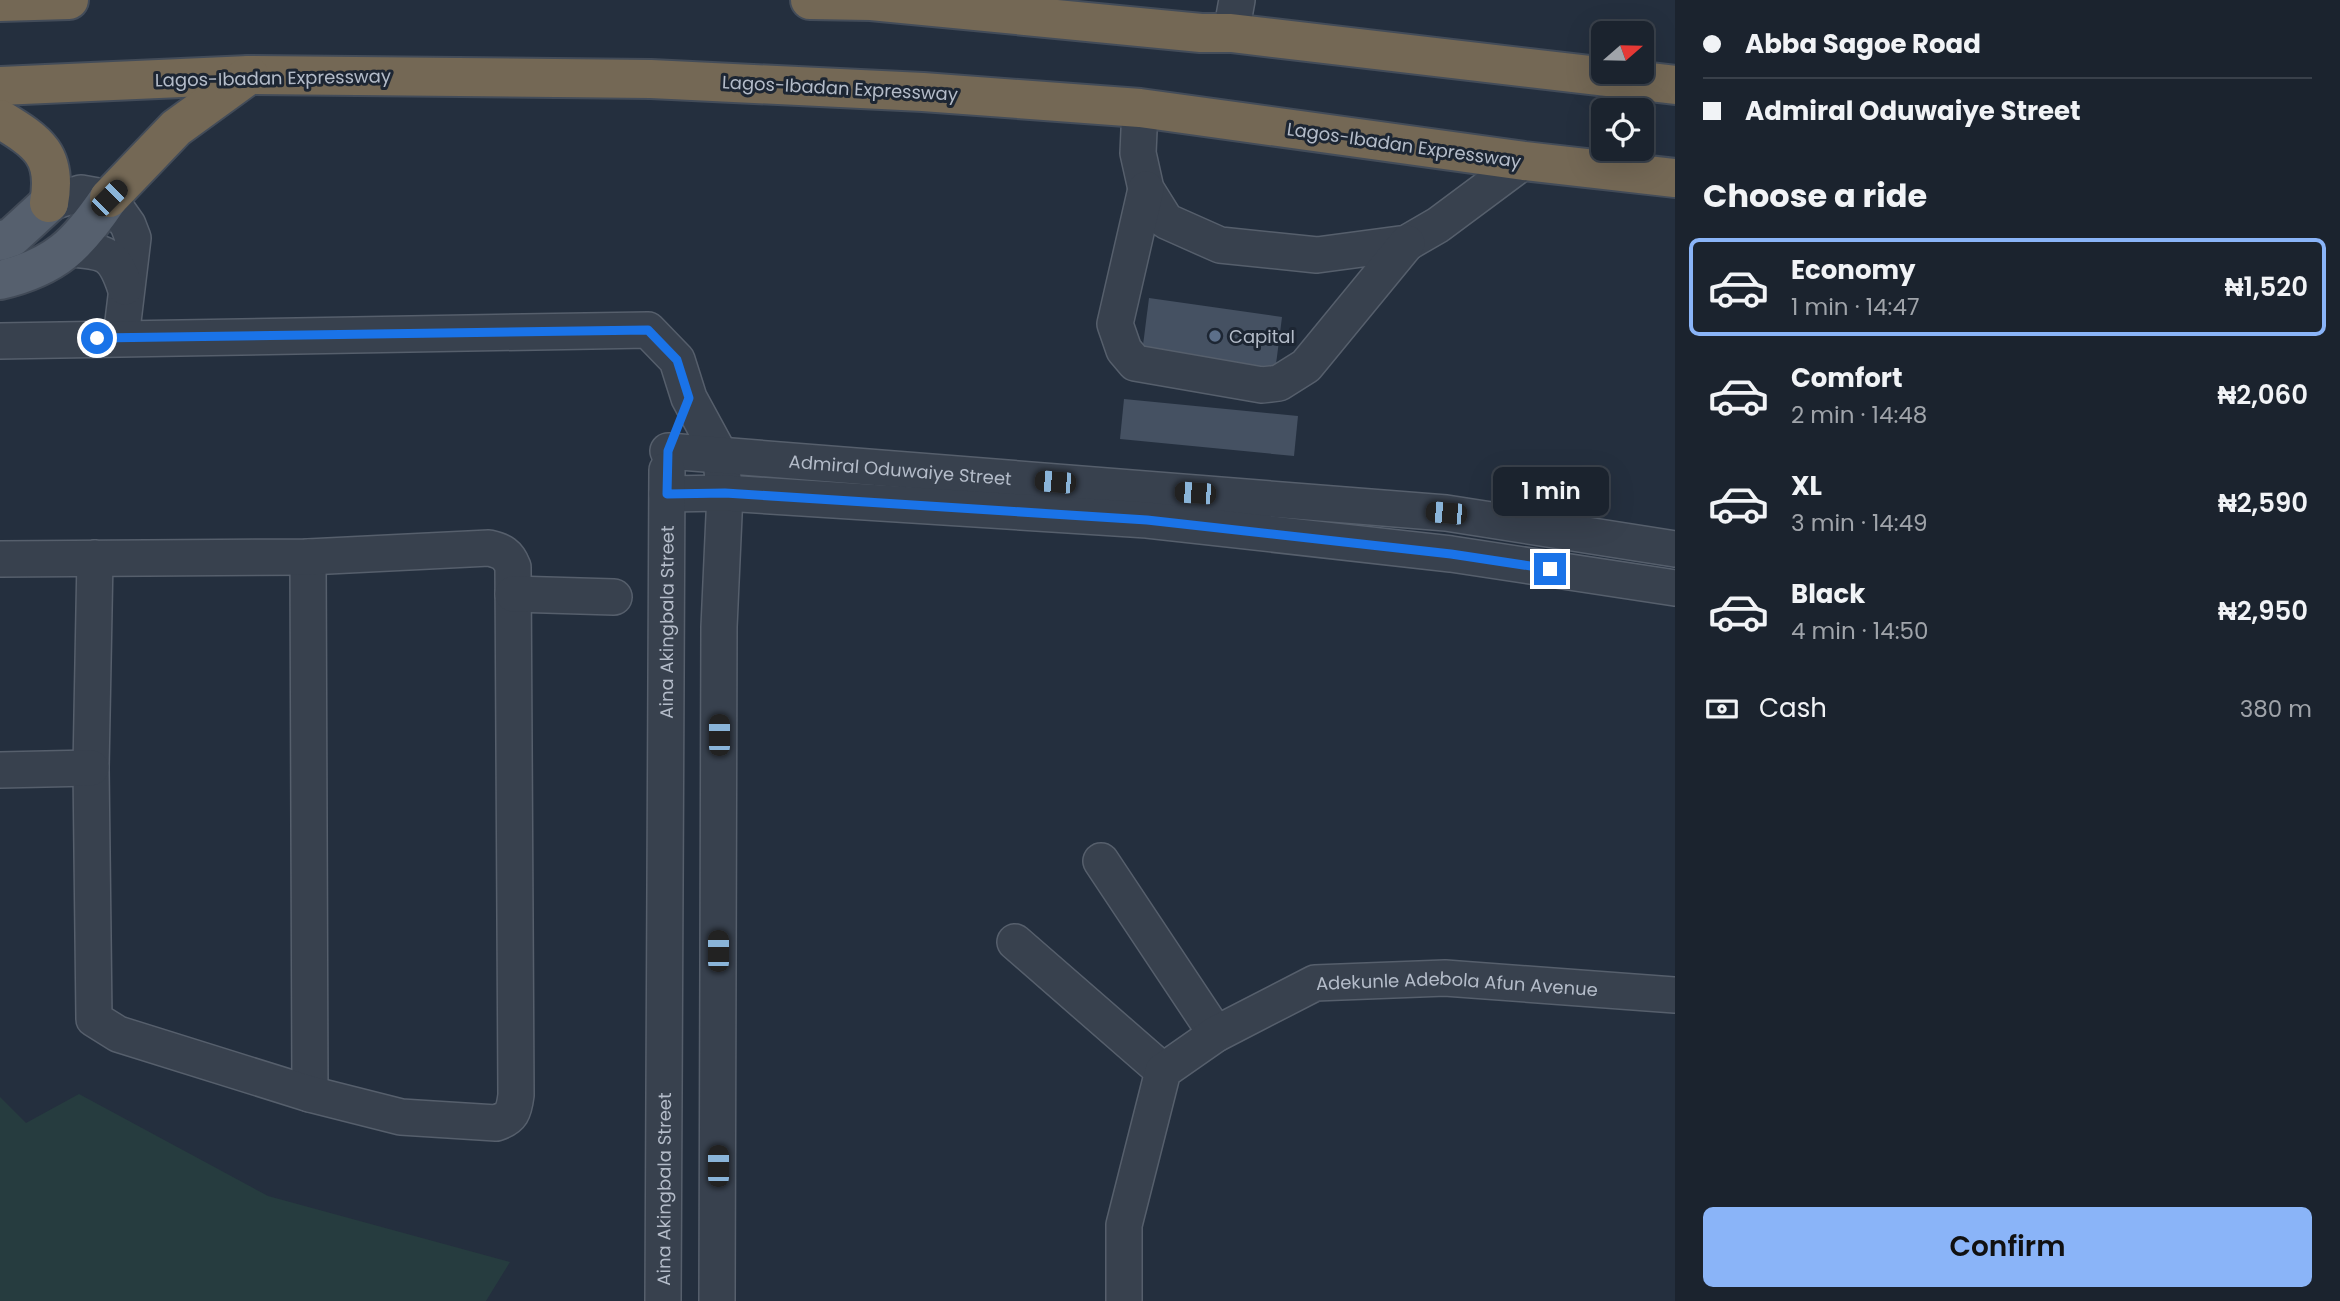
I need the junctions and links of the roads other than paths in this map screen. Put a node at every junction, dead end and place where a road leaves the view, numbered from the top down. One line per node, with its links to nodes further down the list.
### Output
1 (69, 0): 3 (highway)
2 (810, 0): 4 (highway)
3 (0, 2)
4 (1234, 16): 6 (highway)
5 (249, 75): 7 (highway, Lagos-Ibadan Expressway); 8 (highway, Lagos-Ibadan Expressway); 13 (highway)
6 (1675, 85)
7 (0, 86)
8 (1140, 108): 10 (highway, Lagos-Ibadan Expressway); 12 (street)
9 (0, 119): 14 (highway)
10 (1524, 161): 11 (highway, Lagos-Ibadan Expressway); 16 (street)
11 (1675, 177)
12 (1146, 189): 16 (street); 16 (street)
13 (109, 198): 14 (street); 17 (main road); 19 (street)
14 (49, 203): 15 (main road)
15 (0, 241)
16 (1407, 243)
17 (70, 249): 18 (main road); 19 (street)
18 (0, 280)
19 (125, 286): 20 (street)
20 (121, 338): 21 (street); 22 (street)
21 (0, 341)
22 (689, 398): 23 (street, Aina Akingbala Street); 24 (street)
23 (668, 451): 24 (street, Admiral Oduwaiye Street); 26 (street, Aina Akingbala Street)
24 (720, 455): 25 (street); 27 (street, Admiral Oduwaiye Street)
25 (725, 493): 26 (street, Admiral Oduwaiye Street); 31 (street, Admiral Oduwaiye Street); 43 (street)
26 (667, 494): 42 (street, Aina Akingbala Street)
27 (1675, 549)
28 (308, 557): 29 (street); 32 (street); 41 (street)
29 (95, 558): 30 (street); 34 (street)
30 (0, 559)
31 (1675, 588)
32 (513, 594): 33 (street); 41 (street)
33 (614, 597)
34 (91, 768): 35 (street); 41 (street)
35 (0, 770)
36 (1101, 861): 39 (street)
37 (1015, 942): 40 (street)
38 (1675, 995): 39 (street, Adekunle Adebola Afun Avenue)
39 (1216, 1034): 40 (street, Adekunle Adebola Afun Avenue)
40 (1163, 1071): 44 (street)
41 (310, 1094)
42 (663, 1301)
43 (718, 1301)
44 (1124, 1301)

